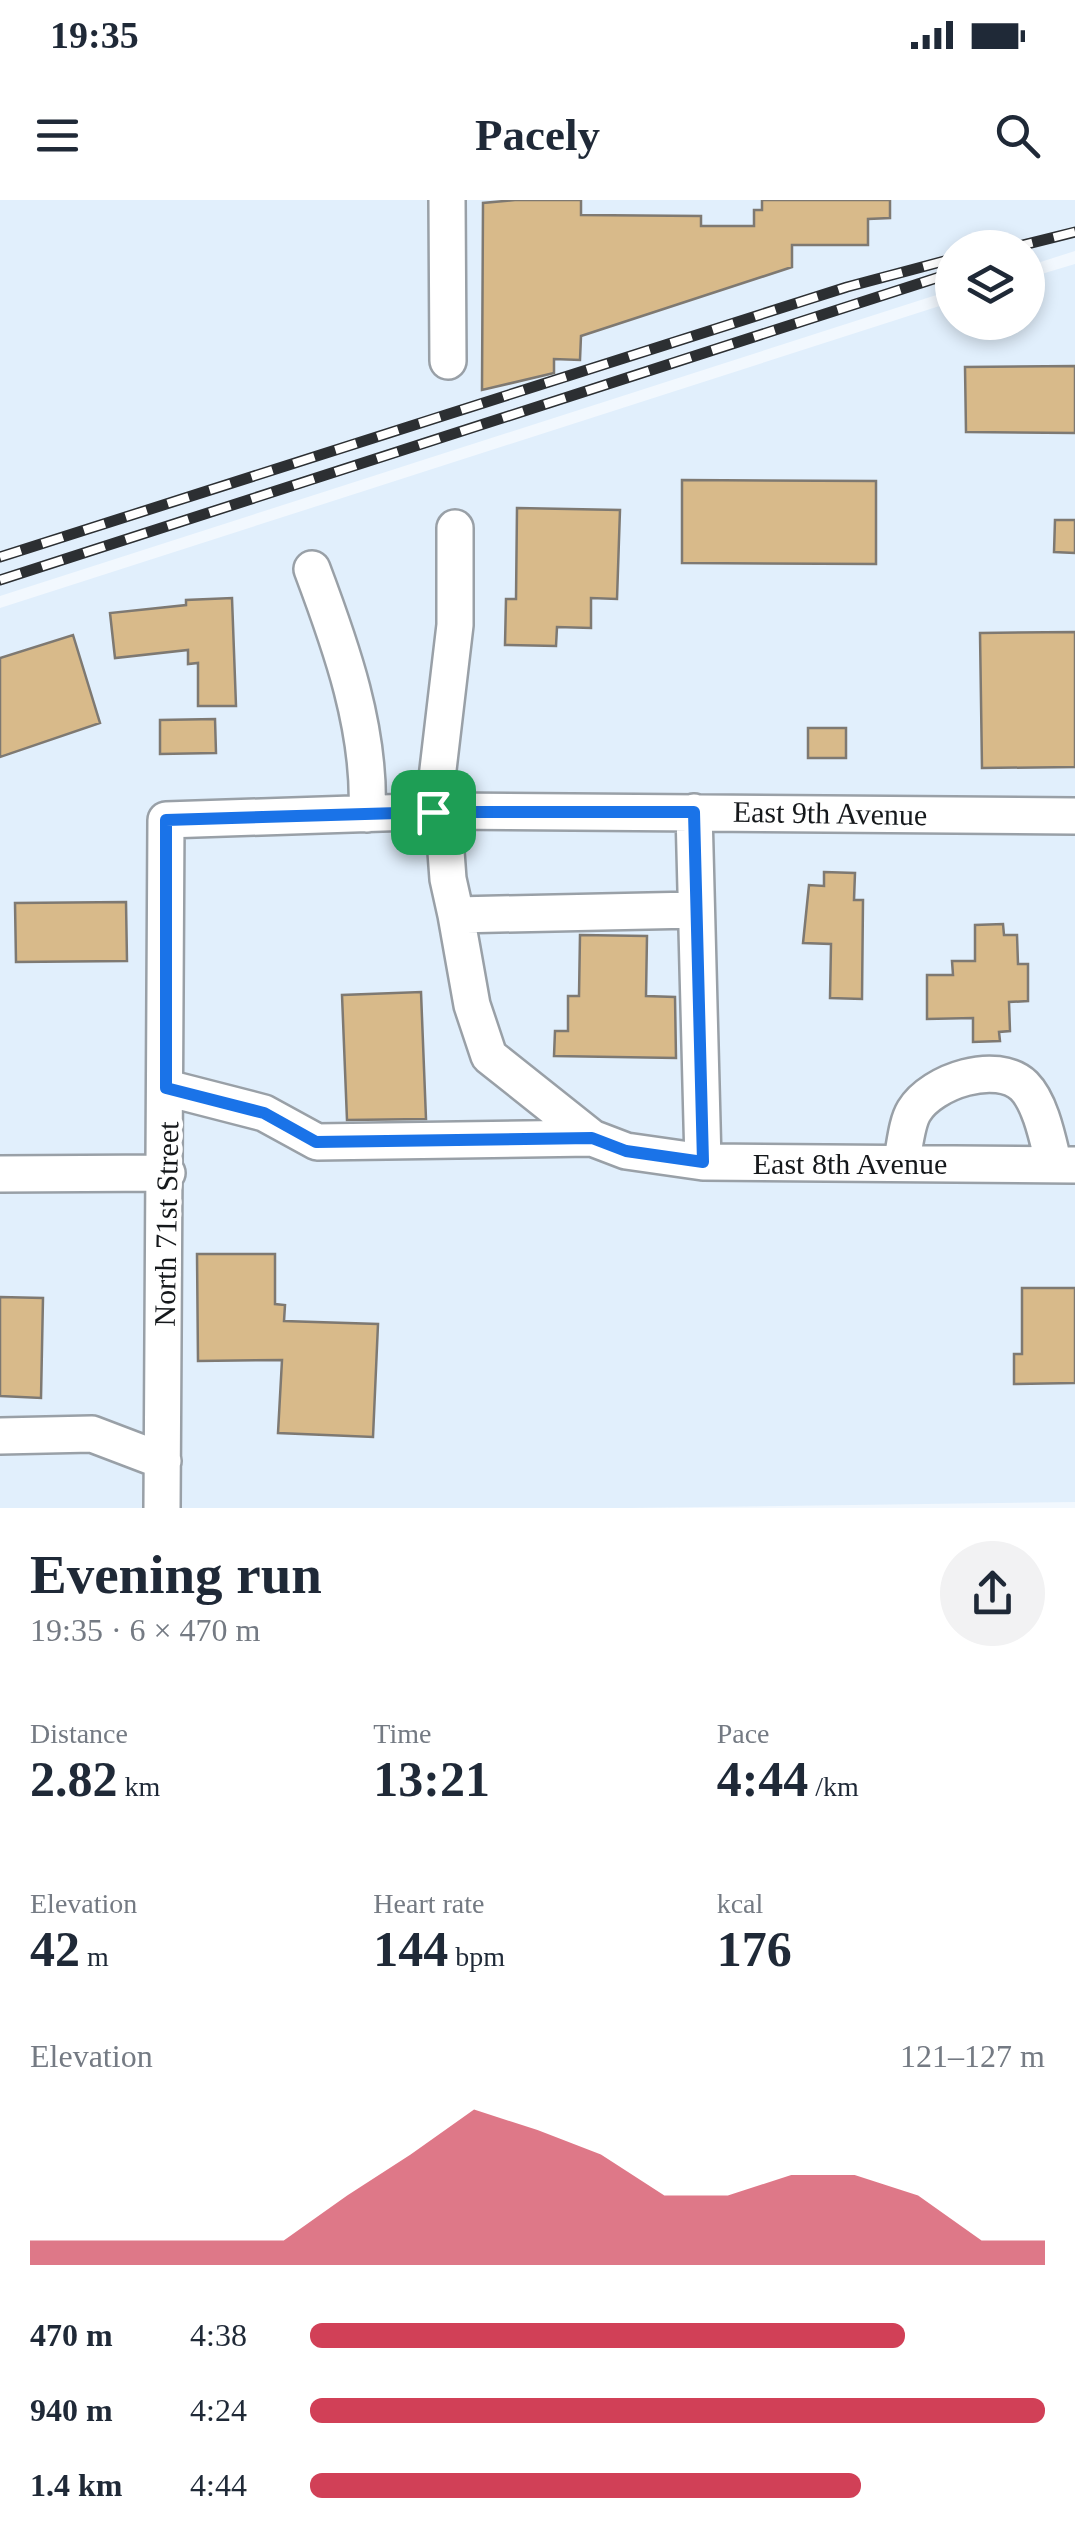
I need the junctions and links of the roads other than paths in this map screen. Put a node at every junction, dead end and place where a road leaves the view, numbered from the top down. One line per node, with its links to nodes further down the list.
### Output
1 (447, 200): 2 (street)
2 (448, 361)
3 (456, 528): 5 (street)
4 (312, 569): 7 (street)
5 (438, 811): 6 (street, East 9th Avenue); 7 (street, East 9th Avenue); 11 (street)
6 (694, 812): 8 (street, East 9th Avenue); 10 (street)
7 (367, 814): 9 (street, East 9th Avenue)
8 (1075, 816)
9 (166, 820): 12 (street, North 71st Street)
10 (695, 910): 11 (street); 14 (street)
11 (456, 915): 13 (street)
12 (166, 1088): 13 (street); 17 (street, North 71st Street)
13 (592, 1138): 14 (street, East 8th Avenue)
14 (703, 1162): 15 (street, East 8th Avenue)
15 (901, 1164): 16 (street, East 8th Avenue); 16 (street)
16 (1064, 1165)
17 (167, 1173): 18 (street); 20 (street, North 71st Street)
18 (0, 1174)
19 (0, 1436): 20 (street)
20 (163, 1461): 21 (street, North 71st Street)
21 (162, 1508)

